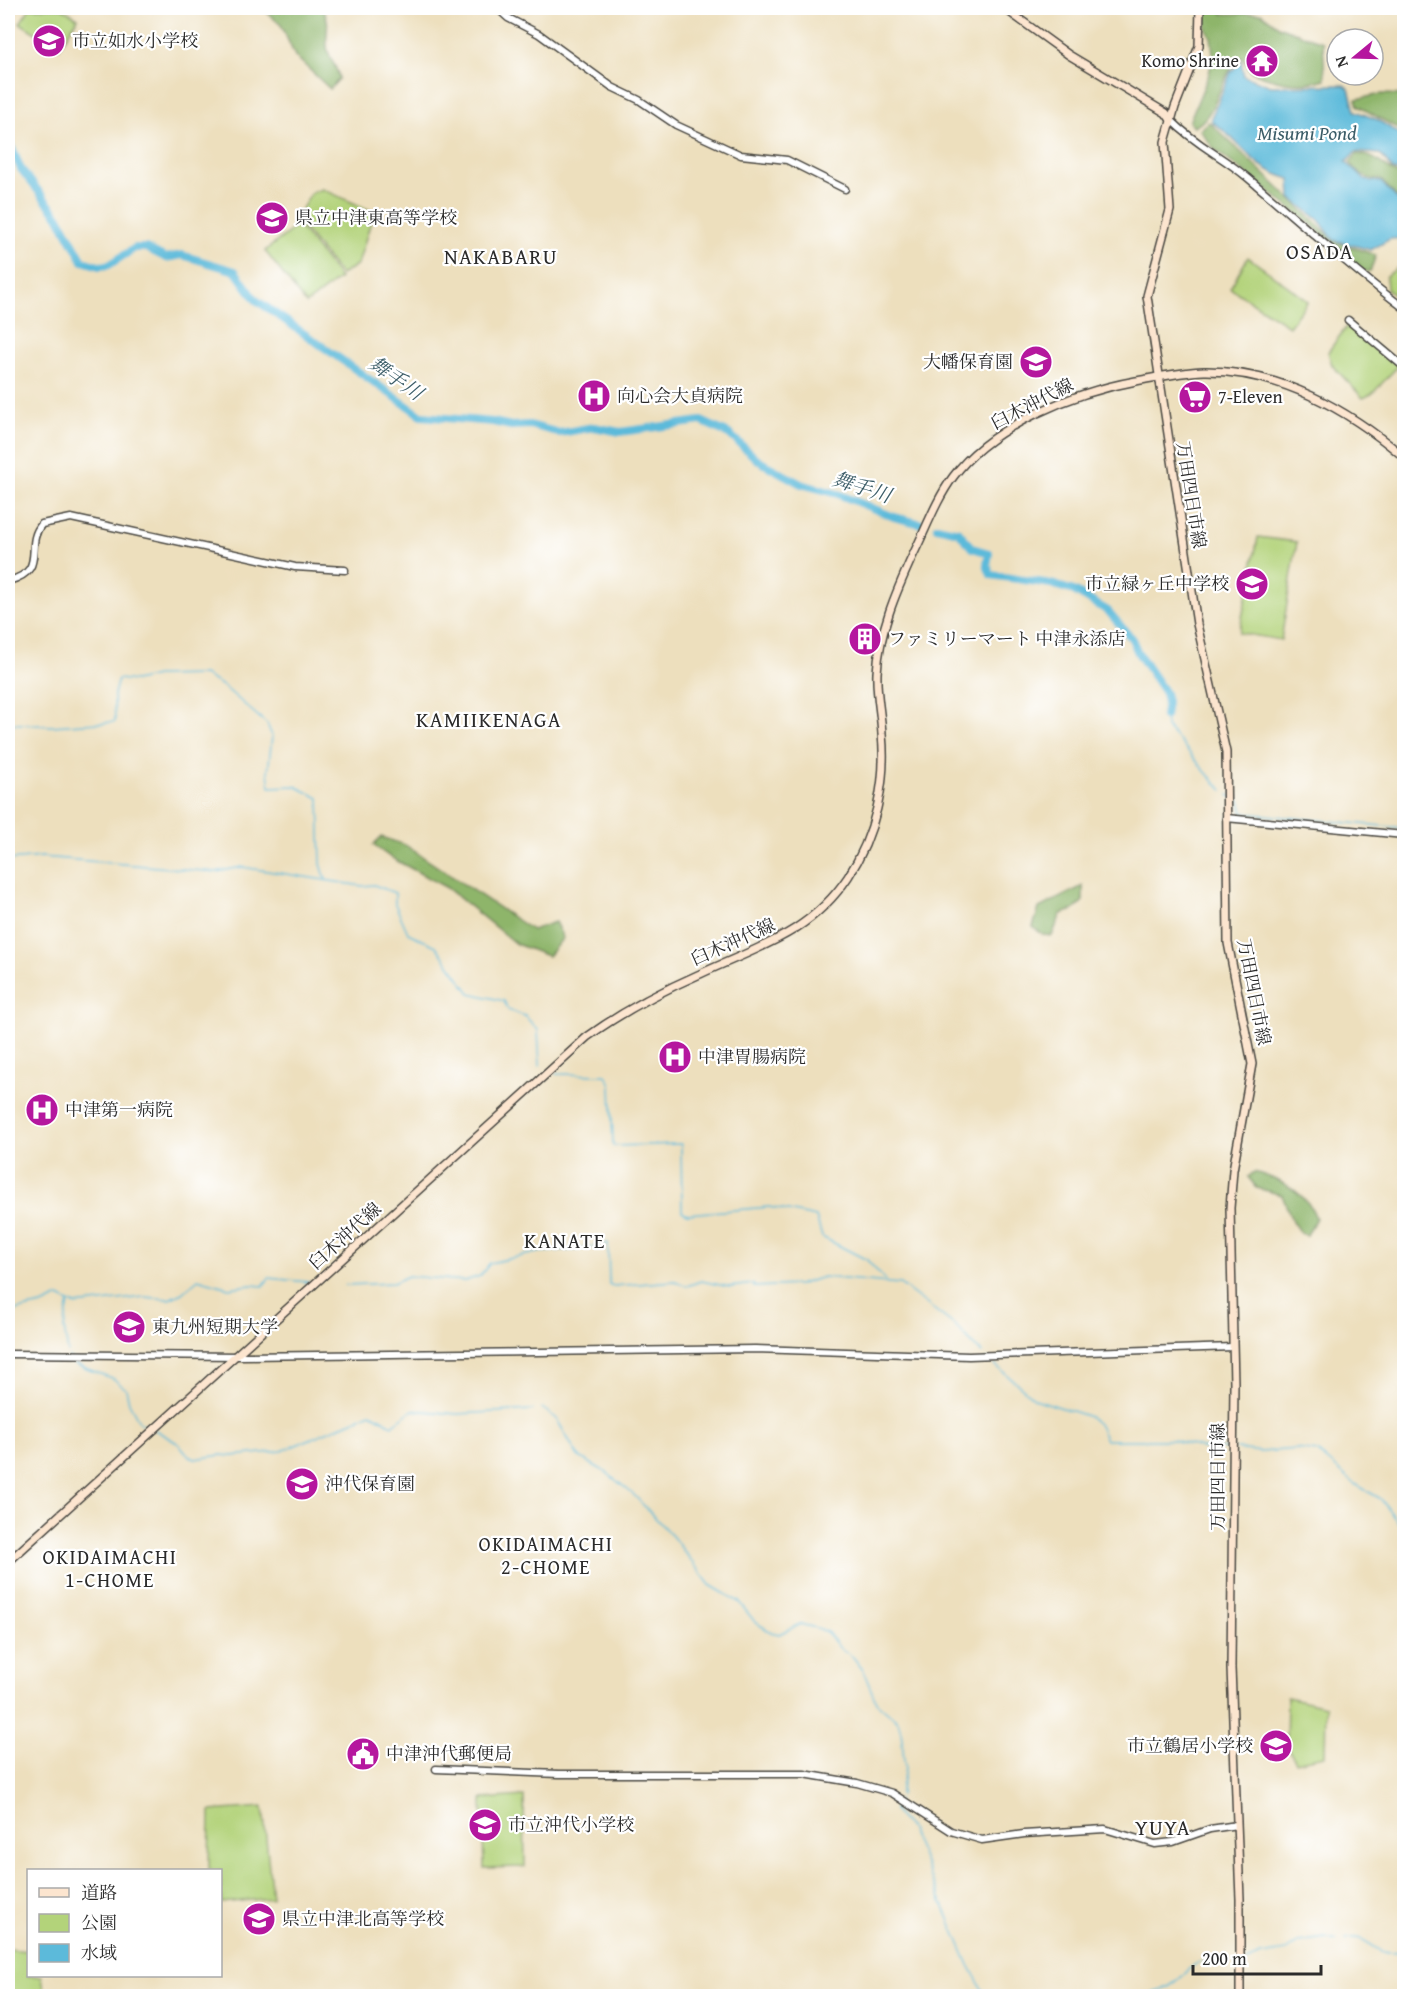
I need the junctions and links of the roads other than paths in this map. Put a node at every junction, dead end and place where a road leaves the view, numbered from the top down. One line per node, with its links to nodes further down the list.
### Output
1 (497, 8): 5 (street)
2 (1004, 8): 4 (main road)
3 (1200, 8): 4 (main road, 万田四日市線)
4 (1171, 120): 6 (street); 9 (main road, 万田四日市線)
5 (845, 189)
6 (1404, 308)
7 (1348, 320): 8 (street)
8 (1404, 367)
9 (1160, 377): 10 (main road, 臼木沖代線); 13 (main road, 万田四日市線); 17 (main road, 臼木沖代線)
10 (1404, 457)
11 (345, 570): 12 (street)
12 (8, 581)
13 (1226, 818): 14 (street); 15 (main road, 万田四日市線)
14 (1404, 835)
15 (1233, 1347): 17 (street); 20 (main road, 万田四日市線)
16 (8, 1354): 17 (street)
17 (236, 1356): 18 (main road, 臼木沖代線)
18 (8, 1562)
19 (435, 1769): 20 (street)
20 (1237, 1825): 21 (main road, 万田四日市線)
21 (1240, 1996)

